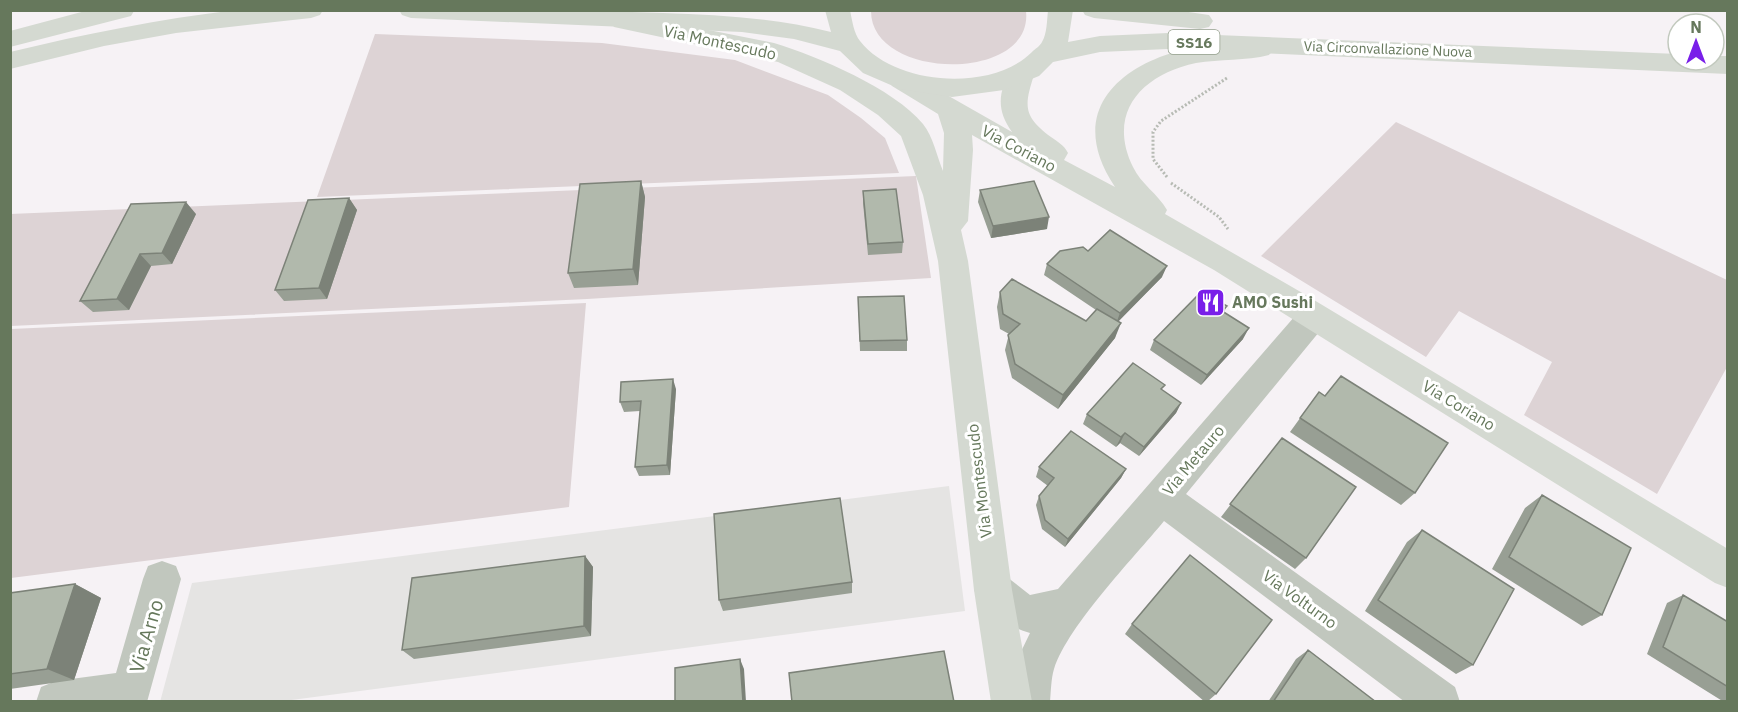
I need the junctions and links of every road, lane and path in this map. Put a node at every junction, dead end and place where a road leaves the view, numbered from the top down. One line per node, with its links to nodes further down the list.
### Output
1 (127, 10): 8 (main road)
2 (310, 10): 13 (main road)
3 (411, 10): 7 (main road, Via Circonvallazione Nuova / SS16)
4 (837, 10): 10 (main road, Via Circonvallazione Nuova / SS16)
5 (1061, 10): 12 (main road)
6 (1094, 10): 9 (main road, Via Circonvallazione Nuova / SS16)
7 (623, 21): 10 (main road, Via Circonvallazione Nuova / SS16); 22 (main road, Via Montescudo)
8 (10, 39)
9 (1666, 42)
10 (848, 45): 17 (main road, Via Circonvallazione Nuova / SS16)
11 (1339, 47): 12 (main road, Via Circonvallazione Nuova / SS16); 14 (main road, Via Circonvallazione Nuova / SS16); 21 (main road, Via Coriano)
12 (1050, 54): 15 (main road, Via Circonvallazione Nuova / SS16)
13 (10, 61)
14 (1728, 65)
15 (1021, 75): 17 (main road, Via Circonvallazione Nuova / SS16); 19 (main road, Via Coriano)
16 (1230, 77): 20 (path)
17 (901, 80): 18 (main road, Via Coriano)
18 (950, 111): 19 (main road, Via Coriano); 22 (main road, Via Montescudo)
19 (1138, 212): 21 (main road, Via Coriano)
20 (1232, 233)
21 (1190, 242): 23 (main road, Via Coriano)
22 (952, 261): 27 (main road, Via Montescudo)
23 (1313, 317): 24 (street, Via Metauro); 25 (main road, Via Coriano)
24 (1161, 497): 28 (street, Via Metauro); 32 (street, Via Volturno)
25 (1728, 570)
26 (162, 579): 29 (street, Via Arno)
27 (993, 590): 28 (street, Via Metauro); 30 (main road, Via Montescudo)
28 (1072, 602): 31 (street, Via Metauro)
29 (56, 702)
30 (1012, 702)
31 (1029, 702)
32 (1440, 702)

